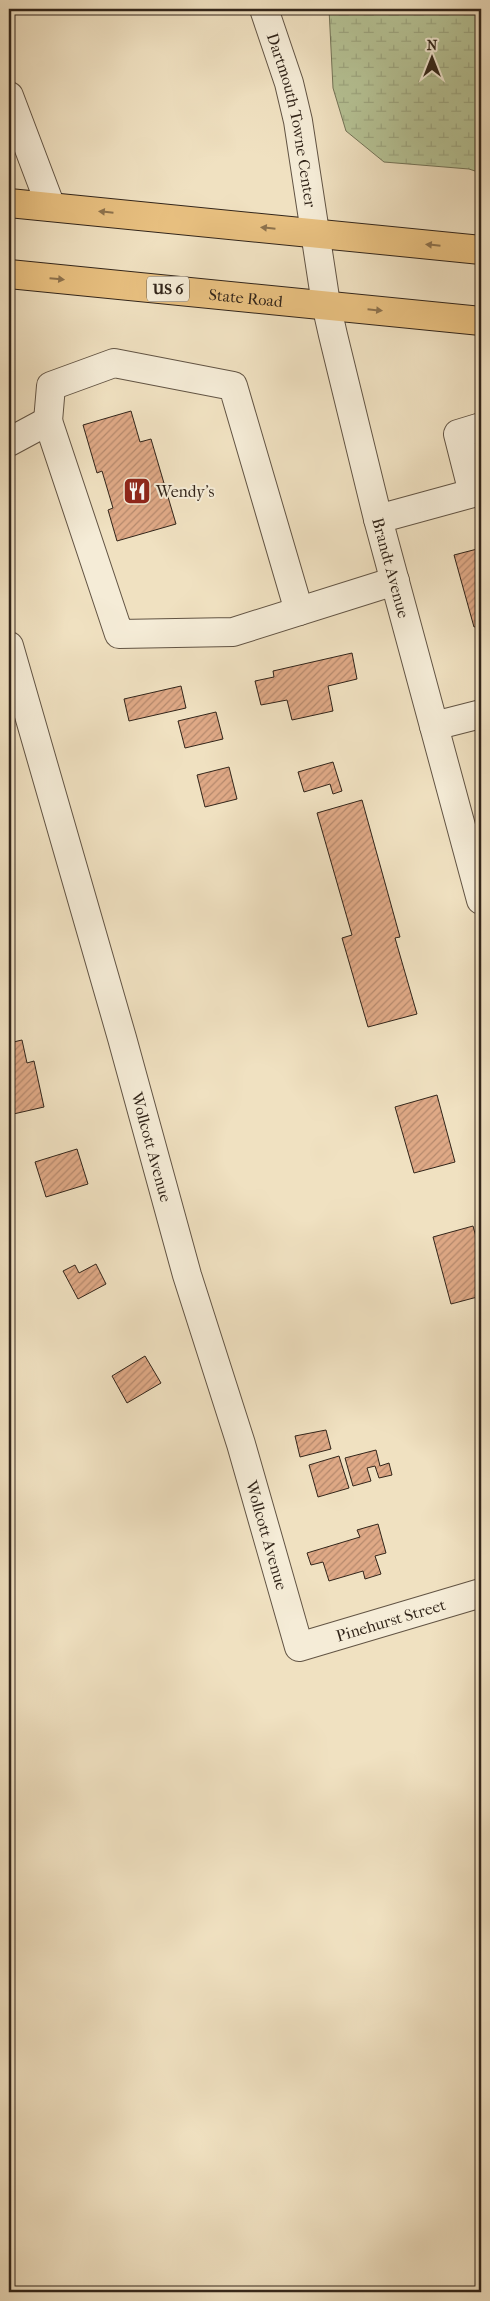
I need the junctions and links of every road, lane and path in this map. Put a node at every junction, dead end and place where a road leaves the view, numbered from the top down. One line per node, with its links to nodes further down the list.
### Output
1 (264, 9): 5 (street, Dartmouth Towne Center)
2 (9, 96): 4 (street)
3 (9, 203): 4 (main road)
4 (52, 207): 5 (main road, one-way to 4)
5 (316, 233): 6 (main road, one-way to 5); 8 (street, Brandt Avenue)
6 (481, 250)
7 (9, 274): 8 (main road, State Road / US 6, one-way to 8)
8 (326, 304): 9 (main road, State Road / US 6, one-way to 9); 13 (street, Brandt Avenue)
9 (481, 321)
10 (48, 421): 12 (street); 15 (street); 15 (street)
11 (481, 427): 13 (street)
12 (9, 442)
13 (378, 520): 14 (street, Brandt Avenue)
14 (394, 581): 15 (street); 18 (street, Brandt Avenue)
15 (299, 611)
16 (9, 646): 22 (street, Wollcott Avenue)
17 (481, 714): 18 (street)
18 (434, 726): 19 (street, Brandt Avenue)
19 (475, 858): 20 (street, Brandt Avenue)
20 (481, 900)
21 (481, 1594): 22 (street, Pinehurst Street)
22 (299, 1647)

